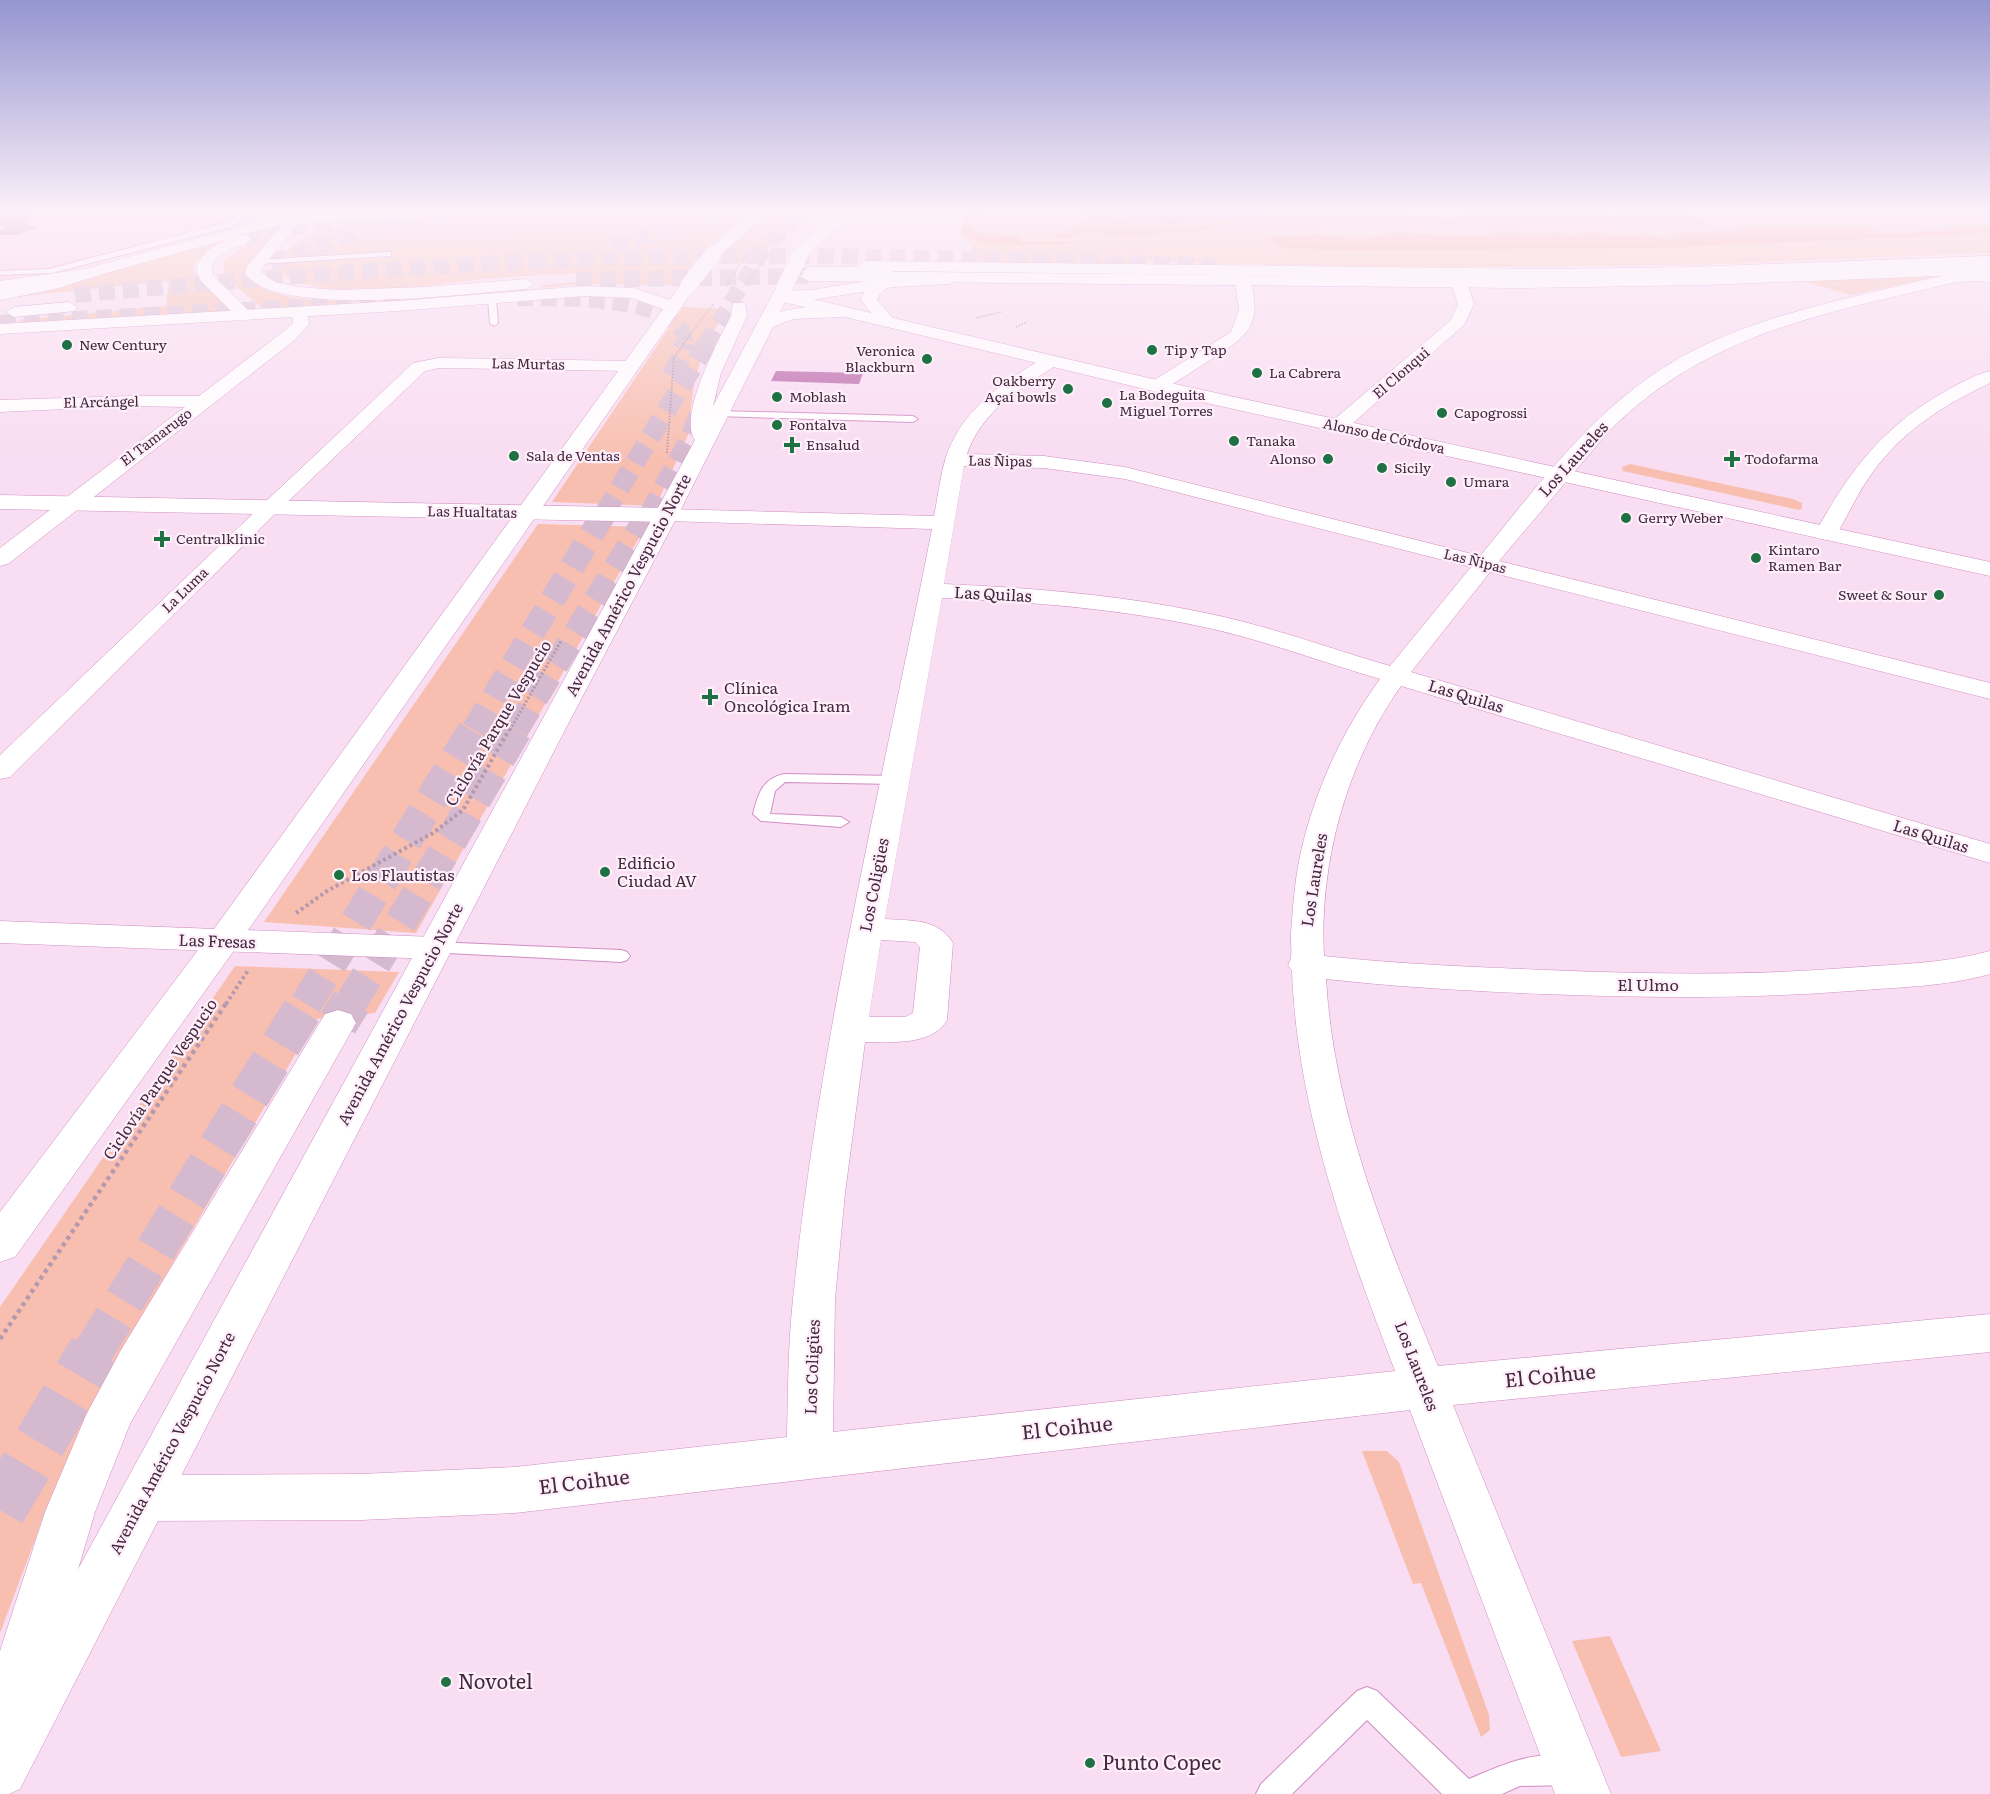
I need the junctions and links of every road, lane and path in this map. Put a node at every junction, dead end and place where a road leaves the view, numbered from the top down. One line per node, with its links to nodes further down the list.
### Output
1 (223, 294): 26 (main road)
2 (308, 294): 3 (main road)
3 (386, 294)
4 (446, 294): 22 (main road)
5 (565, 294): 18 (main road)
6 (628, 294): 21 (main road)
7 (682, 294): 21 (main road, bridge)
8 (742, 294): 17 (path, bridge)
9 (775, 294): 30 (main road, Avenida Américo Vespucio Norte)
10 (787, 294): 23 (main road, Alonso de Córdova)
11 (802, 294): 12 (main road)
12 (819, 294)
13 (872, 294): 28 (main road)
14 (1245, 294): 36 (street)
15 (1463, 294): 41 (street, El Clonqui)
16 (1888, 294): 45 (street, Los Laureles)
17 (740, 297): 42 (main road)
18 (492, 299): 22 (main road); 29 (lane)
19 (717, 300): 44 (path)
20 (0, 302): 25 (main road)
21 (673, 307): 34 (main road)
22 (296, 312): 26 (main road); 37 (street, El Tamarugo)
23 (842, 312): 28 (main road, Alonso de Córdova); 30 (main road)
24 (1001, 312): 27 (path)
25 (0, 313)
26 (246, 316): 31 (main road)
27 (971, 319)
28 (887, 322): 32 (main road, Alonso de Córdova)
29 (494, 323)
30 (765, 324): 39 (main road, Avenida Américo Vespucio Norte)
31 (0, 329)
32 (1051, 361): 36 (main road, Alonso de Córdova); 43 (street, Los Coligües)
33 (426, 364): 34 (street, Las Murtas); 48 (street, La Luma)
34 (631, 366): 49 (main road)
35 (1990, 376): 52 (street)
36 (1157, 386): 41 (main road, Alonso de Córdova)
37 (203, 402): 38 (street, El Arcángel); 47 (street, El Tamarugo)
38 (0, 406)
39 (719, 414): 40 (lane); 42 (main road, Avenida Américo Vespucio Norte)
40 (913, 419)
41 (1338, 426): 45 (main road, Alonso de Córdova)
42 (702, 447): 50 (main road, Avenida Américo Vespucio Norte)
43 (955, 460): 51 (street, Los Coligües); 54 (street, Las Ñipas)
44 (666, 462)
45 (1558, 474): 52 (main road, Alonso de Córdova); 54 (street, Los Laureles)
46 (0, 502): 47 (main road, Las Hualtatas)
47 (70, 503): 48 (main road, Las Hualtatas); 53 (street, El Tamarugo)
48 (270, 508): 49 (main road, Las Hualtatas); 60 (street, La Luma)
49 (525, 513): 50 (main road, Las Hualtatas); 66 (main road)
50 (667, 515): 51 (street, Las Hualtatas); 68 (main road, Avenida Américo Vespucio Norte)
51 (944, 523): 56 (street, Los Coligües)
52 (1826, 533): 55 (main road, Alonso de Córdova)
53 (0, 559)
54 (1485, 564): 58 (street, Los Laureles); 59 (street, Las Ñipas)
55 (1990, 569)
56 (931, 591): 58 (street, Las Quilas); 61 (street, Los Coligües)
57 (564, 637): 67 (path, Ciclovía Parque Vespucio)
58 (1397, 675): 63 (street, Las Quilas); 71 (street, Los Laureles)
59 (1990, 691)
60 (0, 771)
61 (895, 780): 62 (lane); 64 (street, Los Coligües)
62 (841, 822)
63 (1990, 854)
64 (866, 929): 73 (street, Los Coligües); 73 (street)
65 (0, 932): 66 (street, Las Fresas)
66 (223, 940): 67 (street, Las Fresas); 74 (main road)
67 (267, 943): 68 (street, Las Fresas); 76 (path, Ciclovía Parque Vespucio)
68 (435, 948): 69 (lane); 79 (main road, Avenida Américo Vespucio Norte)
69 (621, 956)
70 (1990, 963): 71 (street, El Ulmo)
71 (1305, 965): 77 (street, Los Laureles)
72 (338, 1023): 80 (main road)
73 (849, 1030): 78 (street, Los Coligües)
74 (0, 1244)
75 (1990, 1333): 77 (street, El Coihue)
76 (0, 1339)
77 (1425, 1389): 78 (street, El Coihue); 82 (street, Los Laureles)
78 (810, 1456): 79 (street, El Coihue)
79 (143, 1498): 81 (main road, Avenida Américo Vespucio Norte)
80 (0, 1738)
81 (0, 1769)
82 (1578, 1782): 85 (lane)
83 (1271, 1794): 84 (lane)
84 (1463, 1794)
85 (1468, 1794)

